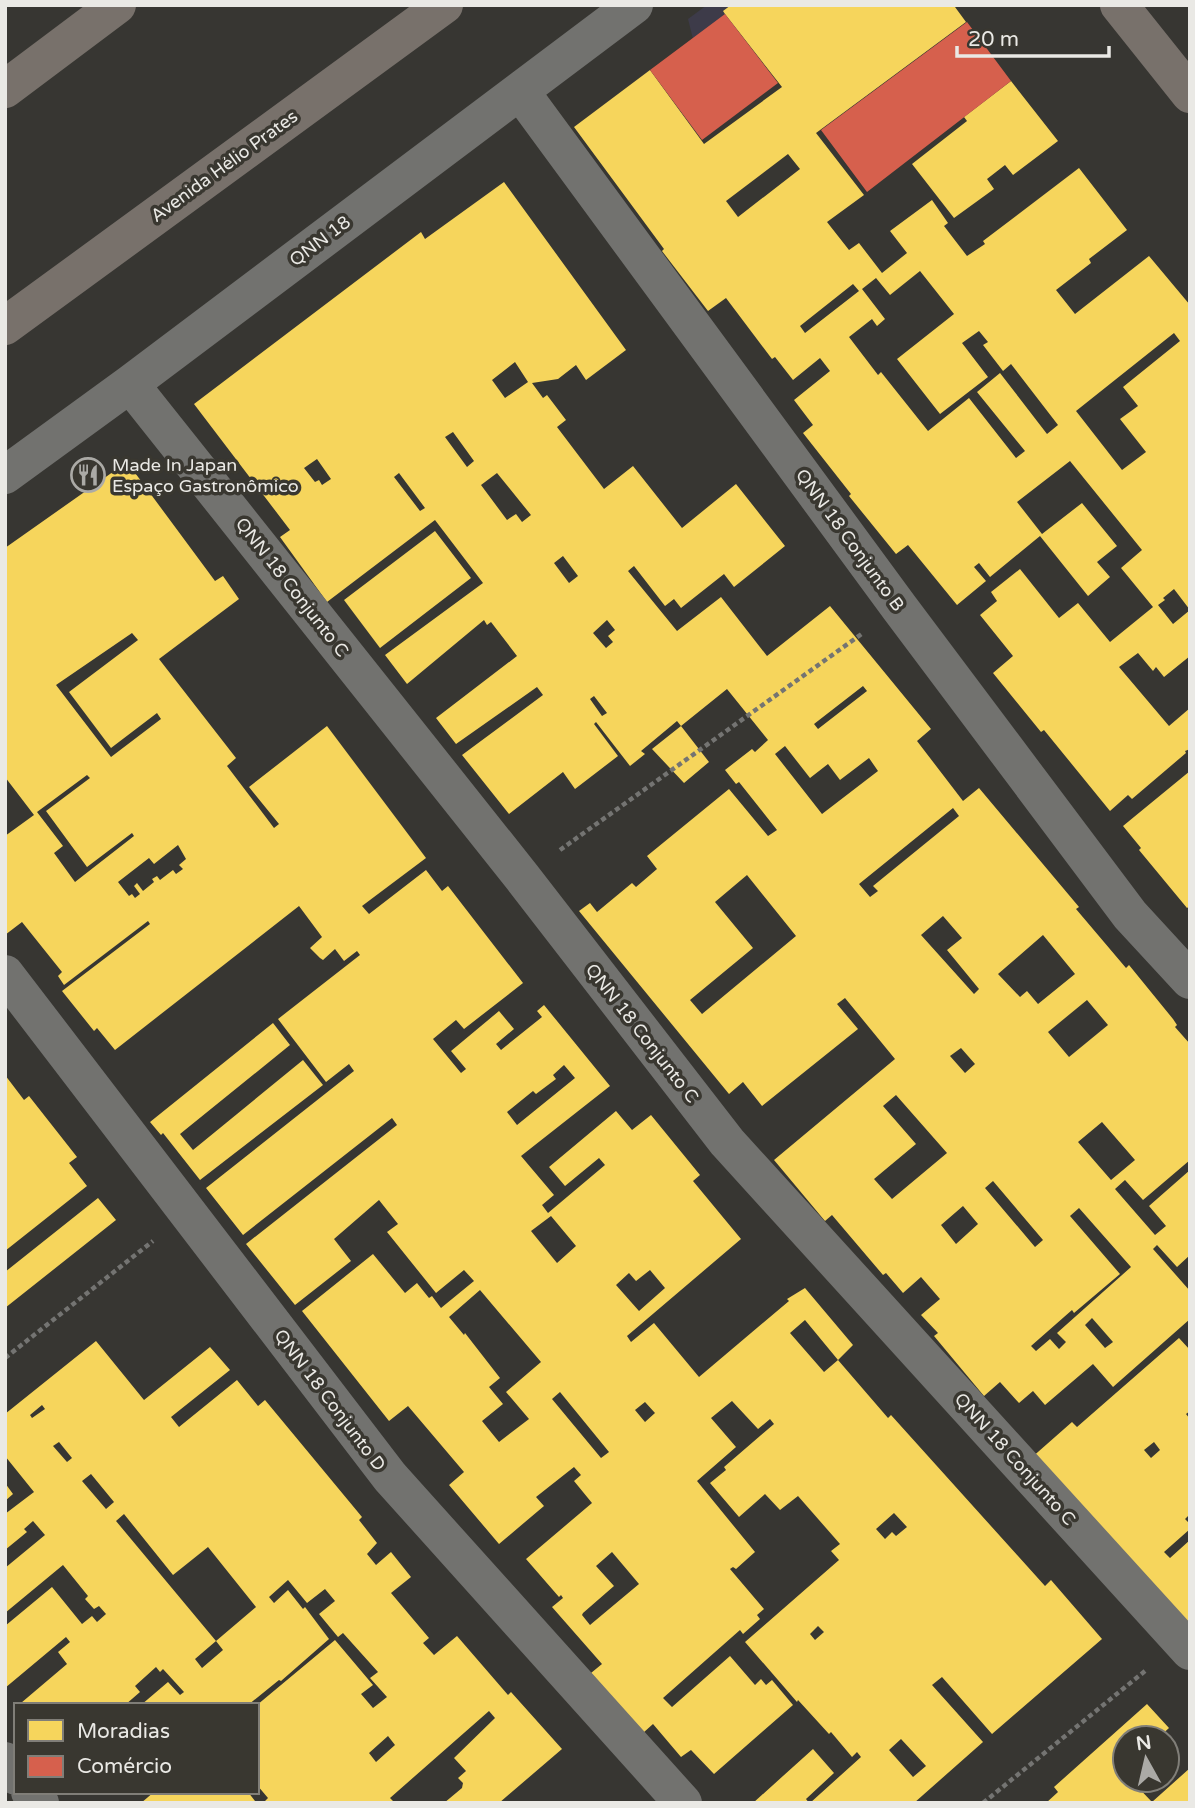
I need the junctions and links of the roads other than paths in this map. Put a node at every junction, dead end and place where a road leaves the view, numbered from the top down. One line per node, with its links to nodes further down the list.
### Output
1 (117, 5): 5 (main road)
2 (444, 5): 8 (main road, Avenida Hélio Prates)
3 (634, 5): 6 (street, QNN 18)
4 (1119, 5): 7 (main road)
5 (5, 89)
6 (520, 91): 9 (street, QNN 18); 12 (street, QNN 18 Conjunto B)
7 (1190, 94)
8 (5, 326)
9 (130, 384): 10 (street, QNN 18); 13 (street, QNN 18 Conjunto C)
10 (5, 475)
11 (5, 974): 14 (street, QNN 18 Conjunto D)
12 (1190, 980)
13 (1185, 1646)
14 (683, 1803)

